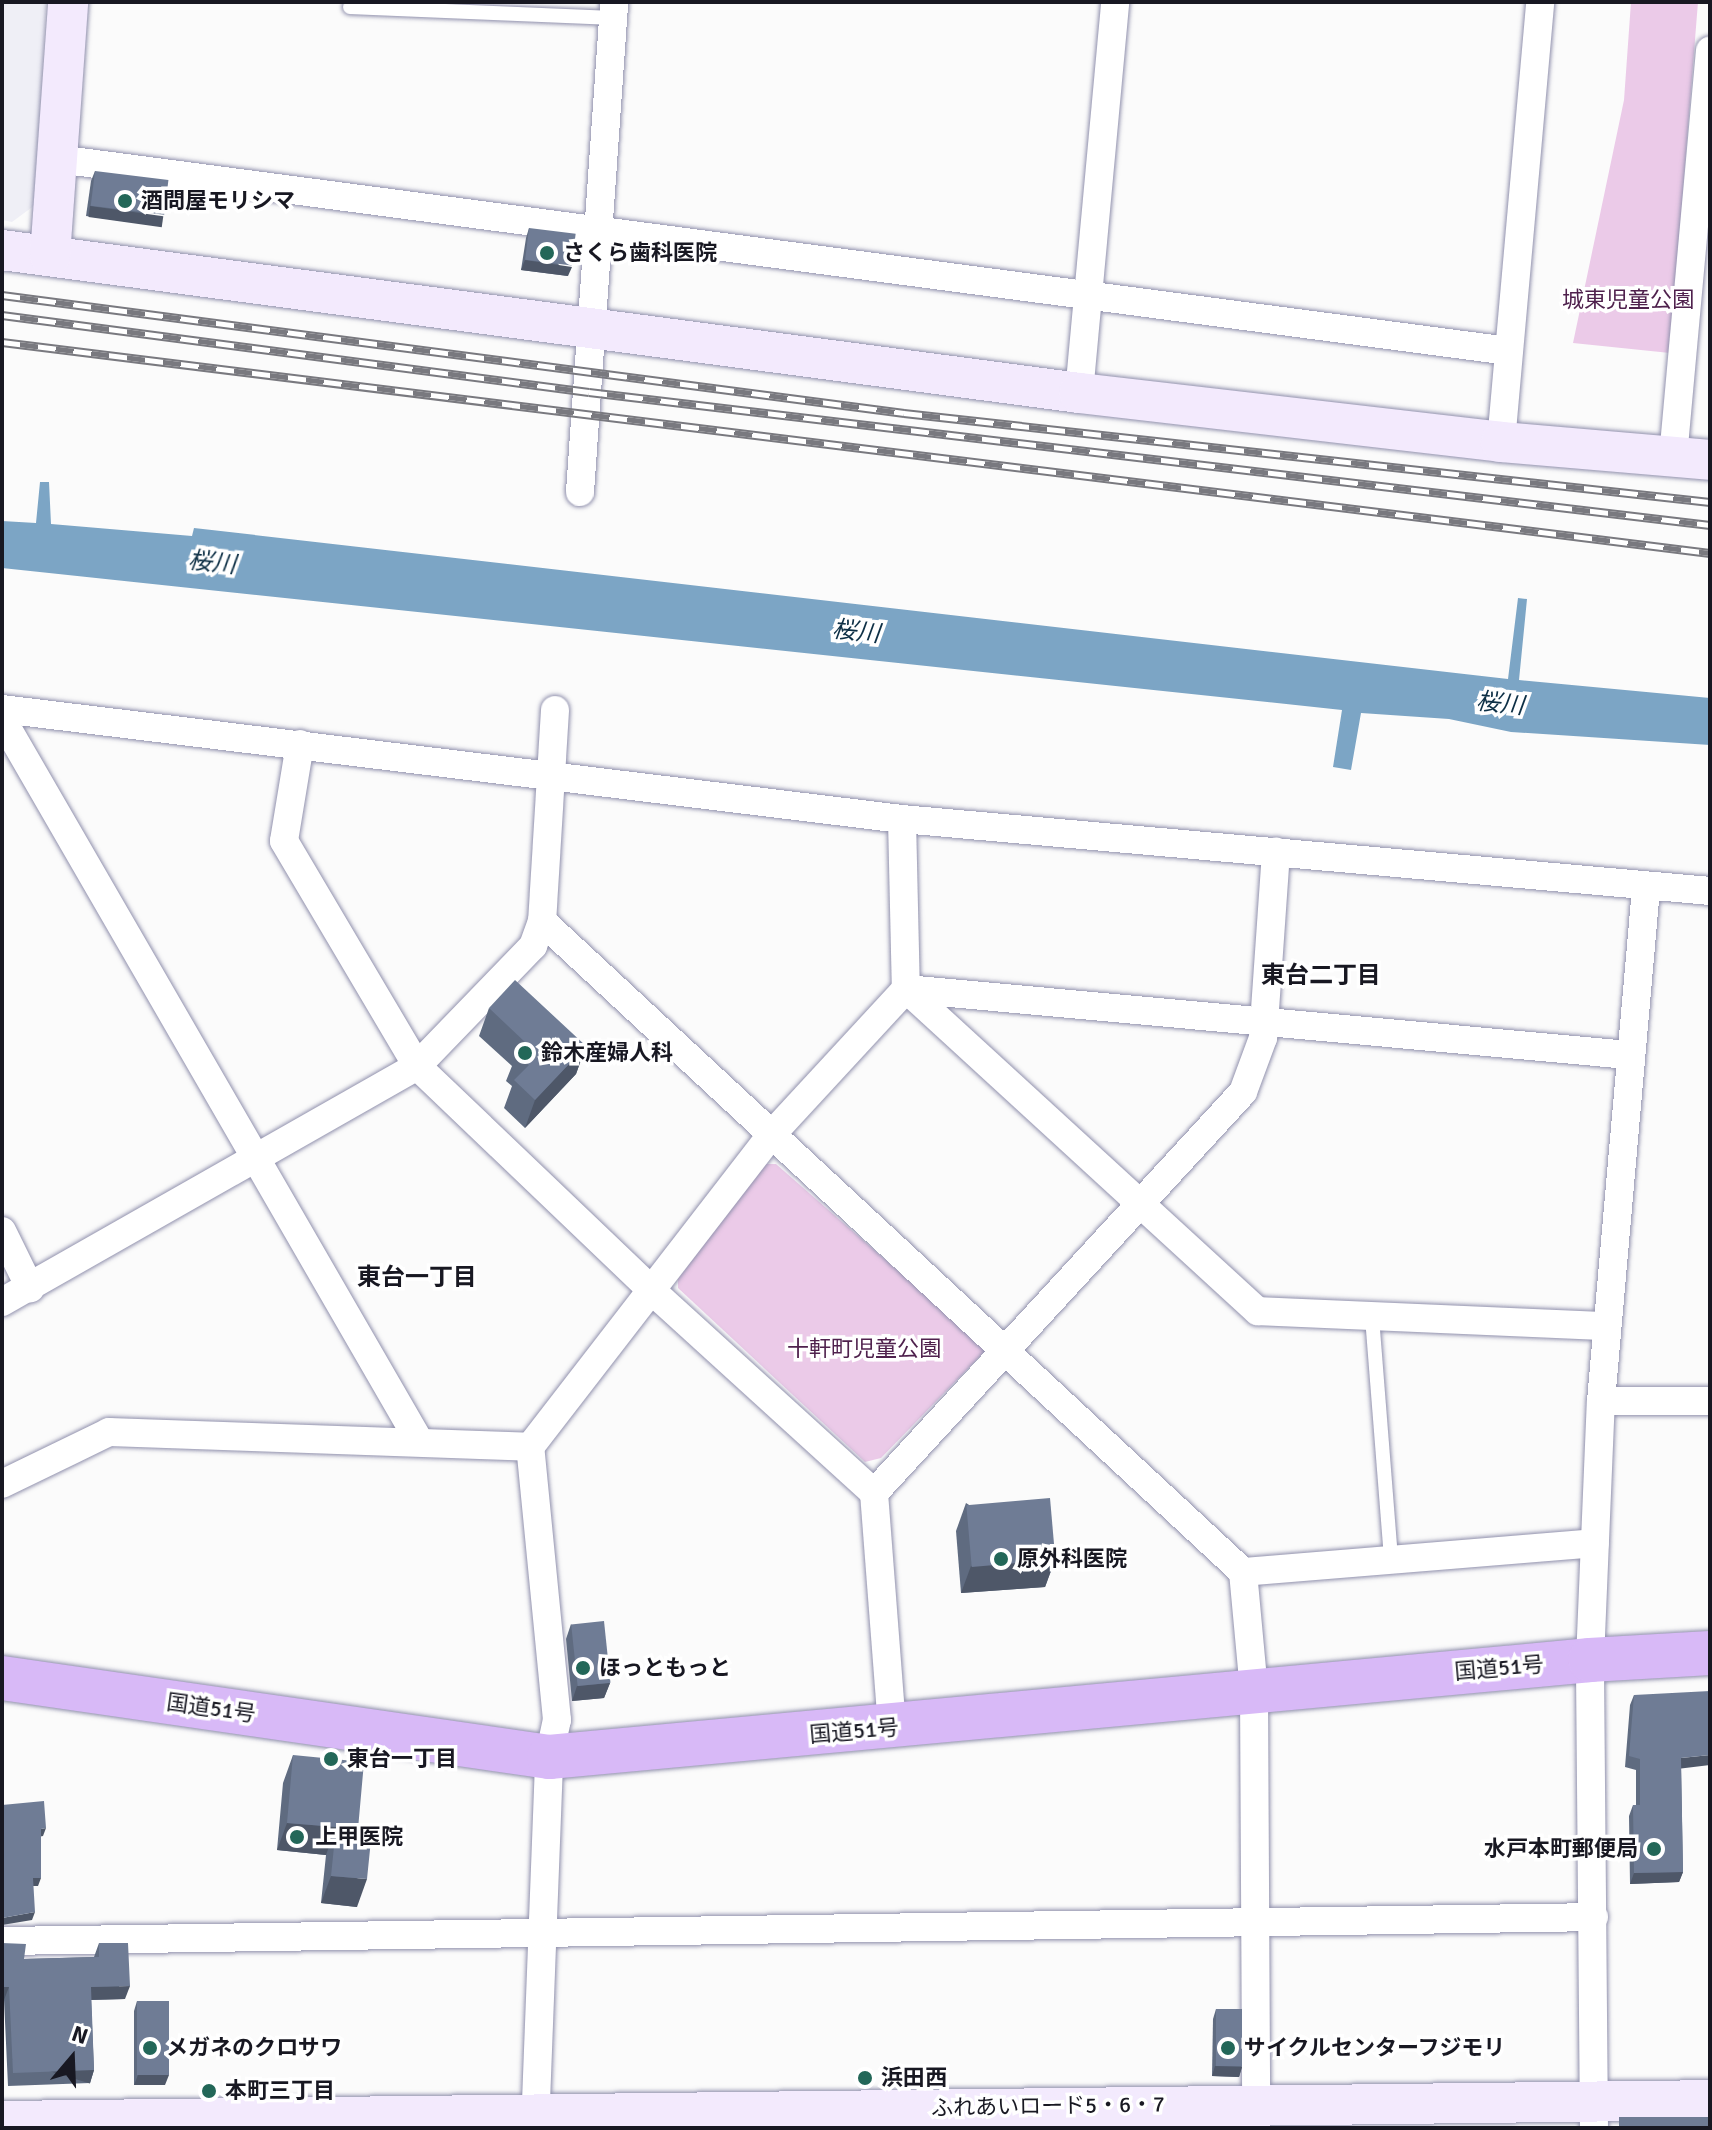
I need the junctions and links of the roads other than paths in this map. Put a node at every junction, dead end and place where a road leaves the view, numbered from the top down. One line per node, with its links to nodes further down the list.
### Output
1 (68, 2): 7 (street)
2 (1115, 2): 11 (street)
3 (1540, 2): 13 (street)
4 (350, 7): 5 (lane)
5 (613, 10): 8 (street)
6 (1710, 51): 16 (street)
7 (58, 159): 8 (street); 10 (street)
8 (599, 230): 11 (street); 12 (street)
9 (2, 250): 10 (street)
10 (50, 256): 12 (street)
11 (1090, 295): 13 (street); 14 (street)
12 (594, 329): 14 (street); 17 (street)
13 (1508, 351): 15 (street)
14 (1079, 393): 15 (street)
15 (1501, 442): 16 (street)
16 (1692, 459)
17 (580, 492)
18 (2, 709): 21 (street)
19 (555, 710): 22 (street)
20 (2, 719): 33 (street)
21 (300, 744): 22 (street); 31 (street)
22 (548, 778): 23 (street); 27 (street)
23 (902, 819): 24 (street); 28 (street)
24 (1276, 851): 25 (street); 29 (street)
25 (1646, 889): 26 (street); 30 (street)
26 (1710, 891)
27 (542, 921): 31 (street); 32 (street)
28 (906, 989): 29 (street); 32 (street); 34 (street)
29 (1263, 1019): 30 (street); 34 (street)
30 (1628, 1055): 40 (street)
31 (417, 1066): 33 (street); 37 (street)
32 (773, 1133): 37 (street); 41 (street)
33 (253, 1162): 36 (street); 44 (street)
34 (1143, 1204): 39 (street); 41 (street)
35 (2, 1231): 36 (street)
36 (30, 1288): 38 (street)
37 (650, 1289): 45 (street); 47 (street)
38 (2, 1302)
39 (1372, 1317): 40 (street); 49 (lane)
40 (1606, 1326): 42 (street)
41 (1008, 1348): 47 (street); 50 (street)
42 (1601, 1401): 43 (street); 48 (street)
43 (1710, 1401)
44 (418, 1439): 45 (street); 46 (street)
45 (530, 1447): 56 (street)
46 (2, 1484)
47 (874, 1493): 55 (street)
48 (1595, 1543): 49 (street); 52 (street)
49 (1391, 1557): 50 (street)
50 (1243, 1572): 54 (street)
51 (1710, 1653): 52 (highway, 国道51号)
52 (1590, 1660): 54 (highway, 国道51号); 57 (street)
53 (2, 1678): 56 (highway, 国道51号)
54 (1254, 1691): 55 (highway, 国道51号); 58 (street)
55 (892, 1727): 56 (highway, 国道51号)
56 (549, 1757): 59 (street)
57 (1594, 1917): 58 (street); 63 (street)
58 (1256, 1919): 59 (street); 62 (street)
59 (542, 1930): 60 (street); 66 (street)
60 (2, 1941)
61 (1710, 2100): 63 (street, ふれあいロード5・6・7)
62 (1256, 2103): 63 (street, ふれあいロード5・6・7); 64 (street, ふれあいロード5・6・7)
63 (1594, 2114)
64 (1065, 2117): 66 (street, ふれあいロード5・6・7)
65 (2, 2121): 66 (street, ふれあいロード5・6・7)
66 (535, 2121)

